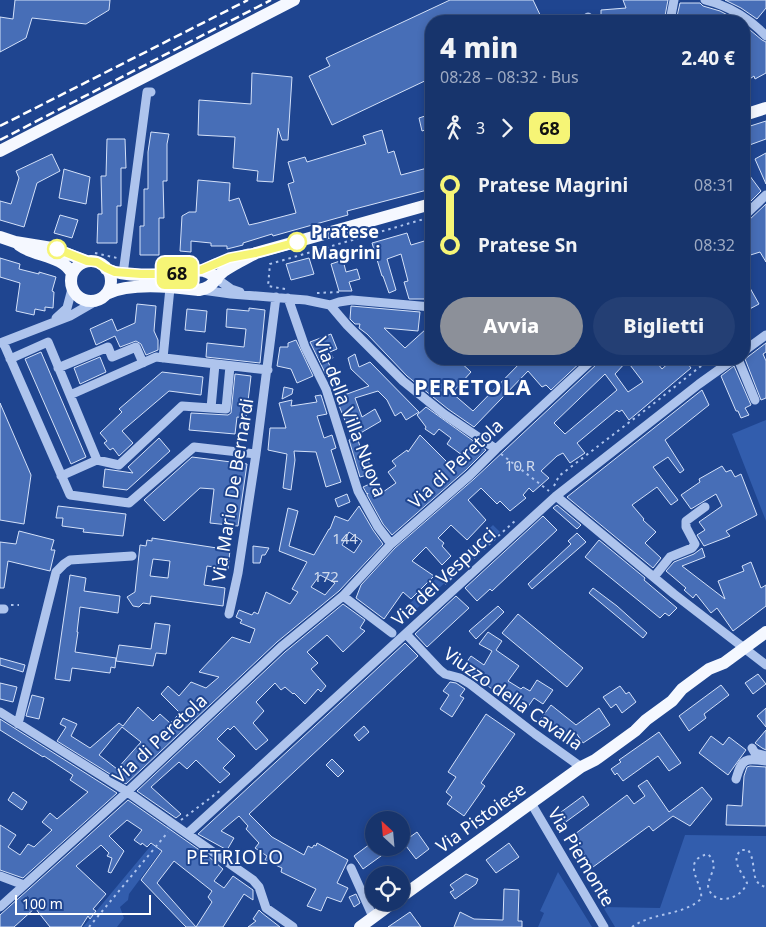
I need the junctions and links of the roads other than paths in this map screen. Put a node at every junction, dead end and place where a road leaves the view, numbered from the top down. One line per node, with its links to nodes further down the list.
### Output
1 (294, 0): 11 (main road)
2 (674, 0): 4 (street)
3 (705, 0): 5 (street)
4 (671, 15)
5 (741, 15)
6 (750, 21): 7 (street)
7 (766, 36)
8 (151, 92): 22 (street)
9 (766, 108): 10 (main road)
10 (750, 113)
11 (0, 151)
12 (766, 195): 14 (street)
13 (425, 206): 17 (main road)
14 (750, 210)
15 (0, 237): 16 (main road)
16 (15, 242): 18 (main road); 21 (main road)
17 (256, 253): 20 (street); 23 (main road)
18 (90, 257): 19 (main road); 21 (main road)
19 (106, 268): 22 (main road); 28 (main road)
20 (201, 270): 22 (main road); 23 (main road)
21 (72, 274): 25 (main road)
22 (123, 274)
23 (217, 278): 26 (main road); 27 (street)
24 (170, 288): 26 (main road); 28 (main road); 37 (street)
25 (72, 289): 28 (main road); 33 (street)
26 (199, 290): 27 (street)
27 (247, 295): 29 (street)
28 (101, 297): 33 (street)
29 (276, 297): 30 (street); 46 (street, Via Mario De Bernardi)
30 (288, 298): 31 (street); 56 (street, Via della Villa Nuova)
31 (330, 306): 32 (street); 50 (street)
32 (425, 306)
33 (52, 321): 35 (street)
34 (766, 335): 36 (street)
35 (2, 343): 38 (street)
36 (750, 347)
37 (163, 358): 39 (street); 40 (street)
38 (10, 359): 45 (street); 53 (street)
39 (143, 363): 45 (street); 47 (street)
40 (215, 364): 44 (street); 49 (street, Via Mario De Bernardi)
41 (587, 365): 50 (street, Via di Peretola)
42 (726, 365): 54 (street, Via dei Vespucci)
43 (740, 365): 48 (street)
44 (230, 366): 46 (street); 49 (street, Via Mario De Bernardi)
45 (58, 368): 47 (street)
46 (268, 370): 51 (street, Via Mario De Bernardi)
47 (70, 395): 52 (street)
48 (755, 400)
49 (211, 408): 52 (street)
50 (496, 449): 56 (street, Via di Peretola)
51 (256, 454): 53 (street); 60 (street, Via Mario De Bernardi)
52 (97, 460): 53 (street)
53 (61, 476)
54 (553, 494): 58 (street); 63 (street, Via dei Vespucci)
55 (705, 507): 58 (street)
56 (391, 544): 59 (street, Via di Peretola)
57 (132, 556): 67 (street)
58 (654, 577): 64 (street)
59 (343, 596): 62 (street); 73 (street, Via di Peretola)
60 (229, 614)
61 (766, 632): 64 (main road, Via Pistoiese)
62 (392, 633)
63 (406, 634): 71 (street, Viuzzo della Cavalla); 75 (street, Via dei Vespucci)
64 (744, 648): 65 (street); 71 (main road, Via Pistoiese)
65 (766, 665)
66 (0, 712): 67 (street)
67 (18, 724): 73 (street)
68 (752, 748): 69 (street)
69 (766, 756)
70 (766, 761): 72 (street)
71 (581, 767): 74 (main road, Via Pistoiese)
72 (736, 779)
73 (127, 792): 75 (street); 78 (street, Via di Peretola)
74 (531, 803): 79 (main road, Via Pistoiese); 85 (street, Via Piemonte)
75 (188, 833): 83 (street)
76 (351, 868): 82 (street)
77 (0, 876): 78 (street)
78 (24, 885): 80 (street, Via di Peretola)
79 (410, 890)
80 (0, 907)
81 (383, 911): 82 (main road)
82 (374, 918): 84 (main road)
83 (293, 927)
84 (360, 927)
85 (604, 927)

